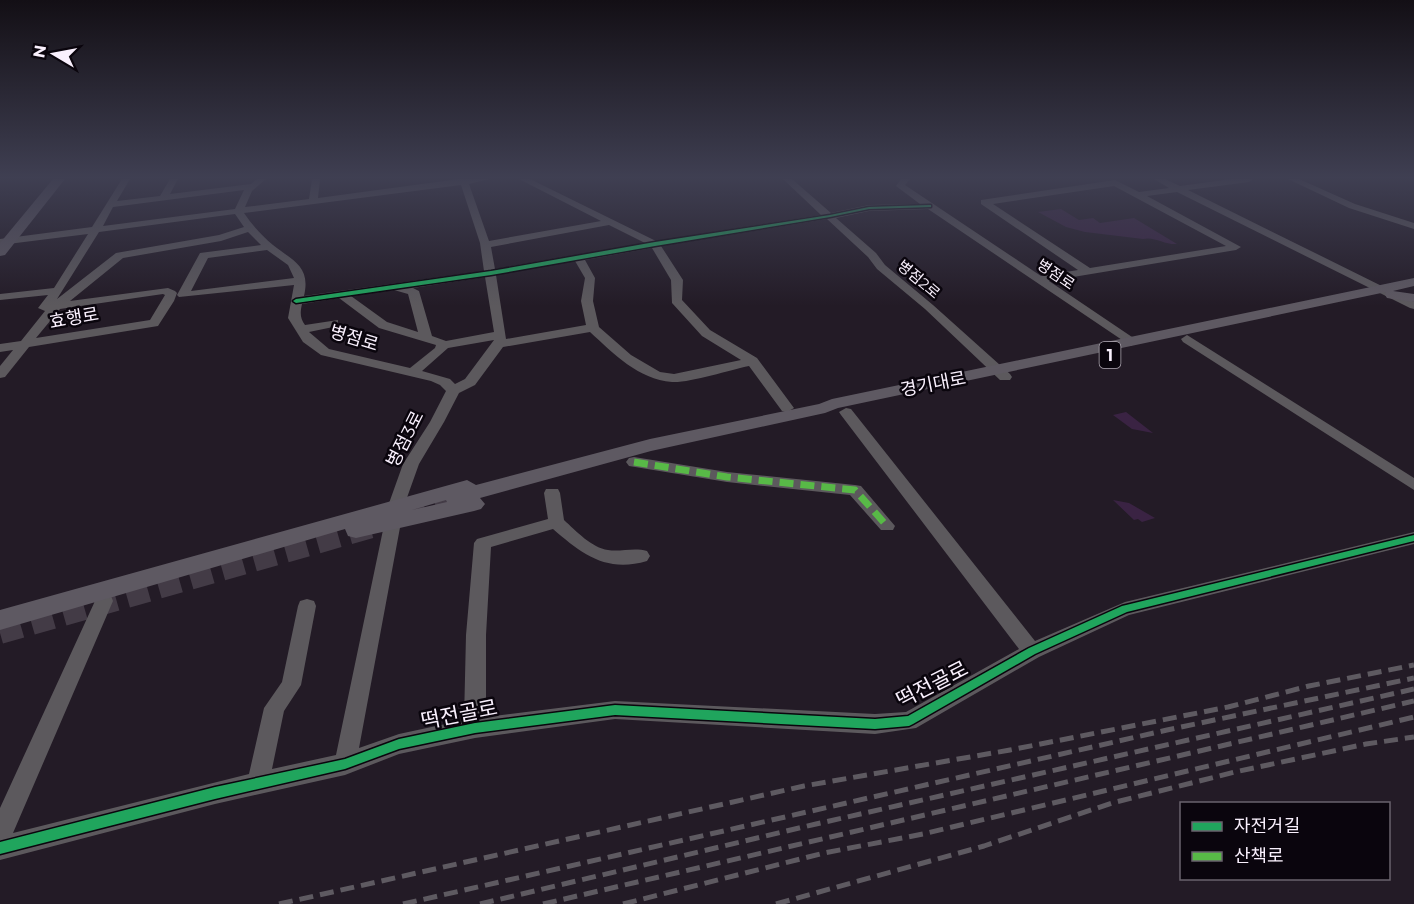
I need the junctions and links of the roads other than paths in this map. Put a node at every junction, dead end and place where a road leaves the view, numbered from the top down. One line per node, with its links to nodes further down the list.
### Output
1 (19, 221): 18 (main road)
2 (22, 221): 18 (main road)
3 (101, 221): 17 (street)
4 (165, 221): 17 (street)
5 (244, 221): 16 (street)
6 (477, 221): 20 (street)
7 (798, 221): 19 (street)
8 (836, 221): 52 (street, 병점2로)
9 (951, 221): 27 (street, 병점로)
10 (1013, 221): 24 (street)
11 (1187, 221): 24 (street)
12 (1243, 221): 32 (street)
13 (1399, 221): 15 (street)
14 (611, 222): 19 (street); 20 (street)
15 (1414, 226)
16 (249, 228): 21 (street); 37 (street)
17 (95, 230): 18 (street); 30 (street)
18 (3, 242): 22 (main road)
19 (655, 244): 23 (street); 49 (street)
20 (485, 245): 25 (street)
21 (268, 247): 28 (street); 28 (street)
22 (0, 252)
23 (578, 257): 25 (street); 40 (street)
24 (1088, 272): 27 (street)
25 (491, 273): 34 (street); 43 (street)
26 (1414, 274): 32 (main road)
27 (1038, 280): 45 (street, 병점로)
28 (300, 281): 36 (street)
29 (1414, 282): 32 (main road, 경기대로 / 1)
30 (58, 291): 33 (street, 효행로); 37 (street)
31 (1414, 291): 32 (main road, 경기대로 / 1)
32 (1385, 292): 35 (main road); 38 (street); 44 (main road, 경기대로 / 1); 45 (main road, 경기대로 / 1)
33 (0, 297)
34 (345, 297): 36 (street); 42 (street); 42 (street)
35 (1414, 298)
36 (296, 301): 41 (street)
37 (56, 306): 46 (street); 46 (street, 효행로)
38 (1414, 306)
39 (334, 323): 41 (street)
40 (593, 328): 43 (street); 49 (street)
41 (300, 330): 50 (street, 병점로)
42 (426, 337): 47 (street)
43 (500, 339): 47 (street); 53 (street)
44 (1187, 339): 52 (main road, 경기대로 / 1); 57 (street)
45 (1131, 342): 52 (main road, 경기대로 / 1)
46 (25, 344): 48 (street, 효행로); 51 (street)
47 (443, 345): 50 (street)
48 (0, 348)
49 (752, 361): 54 (street)
50 (413, 372): 53 (street, 병점로)
51 (0, 374)
52 (1002, 374): 55 (main road, 경기대로 / 1)
53 (453, 390): 60 (street, 병점3로)
54 (787, 408): 55 (main road); 59 (main road)
55 (835, 411): 56 (main road, 경기대로); 59 (main road, 경기대로 / 1); 69 (street)
56 (634, 462): 59 (main road, 경기대로); 62 (street)
57 (1414, 485)
58 (552, 493): 61 (street)
59 (452, 501): 60 (main road)
60 (394, 514): 65 (main road); 67 (main road); 71 (street, 병점3로)
61 (555, 522): 64 (street); 70 (street)
62 (887, 526)
63 (1414, 538): 69 (street, 떡전골로)
64 (641, 556)
65 (104, 601): 68 (main road); 73 (street)
66 (307, 606): 72 (street)
67 (0, 620)
68 (0, 631)
69 (1032, 651): 70 (street, 떡전골로)
70 (475, 728): 71 (street, 떡전골로)
71 (345, 764): 72 (street, 떡전골로)
72 (258, 783): 74 (street, 떡전골로)
73 (0, 835)
74 (0, 848)

